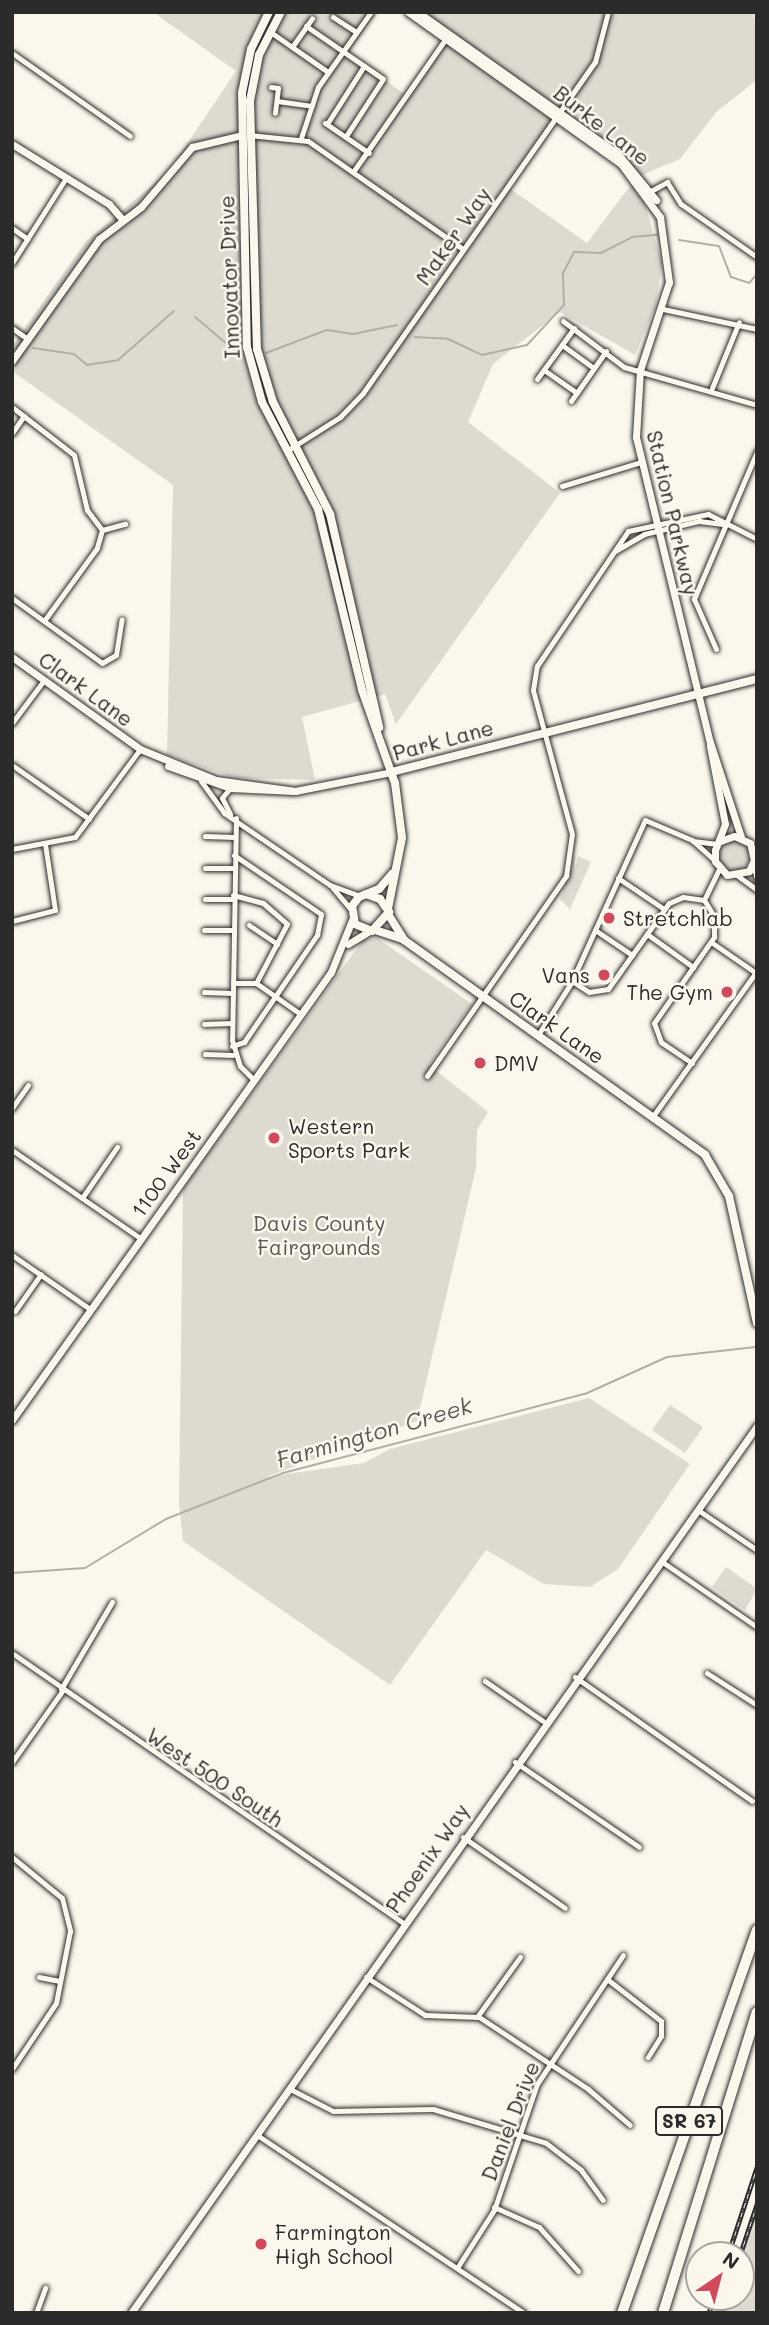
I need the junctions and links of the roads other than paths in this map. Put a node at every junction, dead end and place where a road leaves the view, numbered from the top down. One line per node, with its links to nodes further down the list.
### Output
1 (269, 12): 23 (main road, Innovator Drive)
2 (281, 12): 10 (main road, Innovator Drive)
3 (408, 12): 12 (street, Burke Lane)
4 (418, 12): 12 (street, Burke Lane)
5 (608, 12): 22 (street, Maker Way)
6 (369, 13): 11 (street)
7 (333, 17): 11 (street)
8 (312, 18): 9 (street)
9 (306, 26): 13 (street); 14 (street)
10 (270, 31): 13 (street); 23 (main road, Innovator Drive)
11 (356, 32): 14 (street)
12 (447, 36): 22 (street, Burke Lane); 28 (street)
13 (292, 47): 17 (street)
14 (343, 51): 16 (street); 17 (street)
15 (12, 53): 24 (street)
16 (364, 66): 25 (street); 25 (street)
17 (328, 72): 20 (street)
18 (271, 87): 19 (street)
19 (277, 101): 20 (street); 21 (street)
20 (312, 106): 26 (street)
21 (275, 113)
22 (557, 115): 31 (street, Burke Lane); 36 (street, Maker Way)
23 (246, 135): 26 (street); 33 (street); 60 (main road, Innovator Drive)
24 (130, 136)
25 (346, 136): 28 (street)
26 (301, 138): 29 (street)
27 (12, 144): 30 (street)
28 (369, 153): 29 (street)
29 (353, 172): 36 (street)
30 (66, 178): 33 (street); 35 (street)
31 (650, 192): 32 (street, Burke Lane); 37 (street)
32 (658, 211): 39 (street, Station Parkway)
33 (123, 220): 45 (street)
34 (12, 228): 35 (street)
35 (28, 239): 38 (street)
36 (463, 249): 60 (street, Maker Way)
37 (757, 257)
38 (12, 263)
39 (663, 309): 41 (street); 51 (street, Station Parkway)
40 (563, 321): 43 (street)
41 (739, 322): 44 (street); 53 (street)
42 (12, 328): 45 (street)
43 (574, 328): 46 (street); 47 (street)
44 (757, 329)
45 (28, 339): 48 (street)
46 (562, 345): 49 (street); 50 (street)
47 (606, 351): 49 (street); 51 (street)
48 (12, 360)
49 (594, 368): 54 (street)
50 (544, 370): 52 (street); 54 (street)
51 (639, 373): 53 (street); 62 (street, Station Parkway)
52 (537, 379)
53 (712, 388): 56 (street)
54 (576, 393): 55 (street)
55 (571, 401)
56 (757, 405)
57 (12, 407): 58 (street)
58 (24, 416): 59 (street); 67 (street)
59 (12, 433)
60 (292, 448): 85 (main road, Innovator Drive)
61 (757, 451): 65 (street)
62 (641, 462): 63 (street); 66 (street, Station Parkway)
63 (562, 486)
64 (125, 524): 67 (street)
65 (725, 524): 66 (street); 68 (street); 72 (street)
66 (657, 528): 76 (street, Station Parkway); 80 (street)
67 (102, 530): 71 (street)
68 (757, 539)
69 (12, 598): 71 (street)
70 (122, 619): 71 (street)
71 (44, 621)
72 (716, 649)
73 (12, 657): 75 (street, Clark Lane)
74 (757, 679): 76 (main road, Park Lane)
75 (44, 680): 78 (street); 82 (street, Clark Lane)
76 (698, 693): 80 (main road, Park Lane); 81 (street, Station Parkway)
77 (12, 708): 78 (street)
78 (19, 713): 79 (street)
79 (12, 723)
80 (545, 732): 85 (main road, Park Lane); 138 (street)
81 (710, 742): 93 (street, Station Parkway); 95 (street, Station Parkway)
82 (139, 749): 83 (street, Park Lane); 90 (street)
83 (160, 760): 86 (street); 88 (street, Park Lane)
84 (12, 765): 90 (street)
85 (392, 772): 88 (street, Park Lane); 104 (main road)
86 (201, 781): 87 (street); 89 (street)
87 (230, 788): 88 (street); 89 (street)
88 (295, 791)
89 (233, 816): 92 (street); 109 (street)
90 (89, 819): 96 (street)
91 (205, 836): 92 (street)
92 (234, 837): 99 (street)
93 (741, 837): 95 (street); 97 (street)
94 (692, 840): 95 (street); 101 (street); 106 (street)
95 (719, 843): 101 (street)
96 (46, 844): 98 (street); 118 (street)
97 (753, 844): 100 (street)
98 (12, 849)
99 (234, 855): 103 (street); 137 (street)
100 (755, 861): 105 (street); 107 (street)
101 (717, 865): 105 (street); 108 (street)
102 (205, 868): 103 (street)
103 (234, 868): 112 (street)
104 (393, 873): 111 (main road); 116 (main road)
105 (735, 876): 108 (street); 110 (street)
106 (618, 877): 115 (street); 122 (street)
107 (757, 878)
108 (715, 884): 114 (street)
109 (330, 885): 111 (street); 117 (street)
110 (757, 890)
111 (364, 895): 116 (main road); 117 (main road)
112 (233, 897): 113 (street); 121 (street); 127 (street)
113 (205, 899)
114 (704, 900): 115 (street); 126 (street)
115 (664, 909): 124 (street)
116 (388, 912): 123 (main road); 125 (main road, Clark Lane)
117 (352, 915): 123 (main road, Clark Lane); 128 (street, 1100 West)
118 (12, 921)
119 (249, 925): 127 (street)
120 (204, 930): 121 (street)
121 (234, 930): 134 (street)
122 (595, 930): 129 (street); 132 (street)
123 (372, 931): 125 (main road, Clark Lane); 128 (street, 1100 West)
124 (647, 934): 129 (street); 130 (street)
125 (404, 940): 138 (main road, Clark Lane)
126 (711, 942): 130 (street); 131 (street)
127 (277, 944): 133 (street)
128 (347, 945): 139 (street, 1100 West)
129 (632, 955): 132 (street)
130 (694, 967): 146 (street)
131 (756, 972): 146 (street)
132 (572, 981): 142 (street)
133 (256, 983): 134 (street); 137 (street)
134 (233, 984): 136 (street)
135 (204, 992): 136 (street)
136 (233, 993): 140 (street)
137 (275, 995): 139 (street); 143 (street)
138 (484, 998): 142 (main road, Clark Lane); 147 (street)
139 (299, 1013): 148 (street, 1100 West)
140 (232, 1023): 141 (street); 143 (street)
141 (204, 1024)
142 (538, 1035): 151 (main road, Clark Lane)
143 (232, 1046): 145 (street)
144 (205, 1054): 145 (street)
145 (233, 1055): 148 (street)
146 (692, 1063): 151 (street)
147 (427, 1076)
148 (254, 1080): 155 (street, 1100 West)
149 (28, 1085): 150 (street)
150 (12, 1108)
151 (653, 1116): 160 (main road, Clark Lane)
152 (117, 1147): 154 (street)
153 (12, 1150): 154 (street)
154 (82, 1198): 155 (street)
155 (140, 1238): 158 (street, 1100 West)
156 (12, 1255): 157 (street)
157 (40, 1274): 158 (street); 159 (street)
158 (90, 1309): 161 (street, 1100 West)
159 (15, 1311)
160 (757, 1323)
161 (12, 1420)
162 (757, 1426): 163 (street, Phoenix Way)
163 (698, 1510): 164 (street); 165 (street, Phoenix Way)
164 (757, 1550)
165 (661, 1561): 167 (street); 170 (street, Phoenix Way)
166 (112, 1602): 172 (street)
167 (757, 1627)
168 (12, 1653): 172 (street, West 500 South)
169 (707, 1673): 173 (street)
170 (575, 1677): 174 (street, Phoenix Way); 177 (street)
171 (485, 1681): 174 (street)
172 (62, 1689): 175 (street); 182 (street, West 500 South)
173 (757, 1705)
174 (543, 1721): 176 (street, Phoenix Way)
175 (12, 1762)
176 (515, 1762): 178 (street, Phoenix Way); 179 (street)
177 (752, 1801)
178 (463, 1837): 181 (street); 182 (street, Phoenix Way)
179 (639, 1847)
180 (12, 1857): 189 (street)
181 (565, 1908)
182 (403, 1923): 187 (street, Phoenix Way)
183 (757, 1930): 207 (highway, SR 67)
184 (623, 1955): 188 (street, Daniel Drive)
185 (520, 1957): 191 (street)
186 (39, 1977): 189 (street)
187 (366, 1977): 191 (street); 195 (street, Phoenix Way)
188 (607, 1979): 192 (street); 193 (street, Daniel Drive)
189 (60, 1981): 194 (street)
190 (757, 2012): 208 (highway, SR 67)
191 (477, 2017): 193 (street)
192 (648, 2057)
193 (549, 2063): 196 (street); 197 (street, Daniel Drive)
194 (12, 2070)
195 (289, 2089): 197 (street); 198 (street, Phoenix Way)
196 (630, 2125)
197 (519, 2134): 199 (street); 200 (street, Daniel Drive)
198 (257, 2135): 201 (street); 205 (street, Phoenix Way)
199 (603, 2200)
200 (494, 2207): 201 (street, Daniel Drive); 202 (street)
201 (457, 2268): 206 (street)
202 (578, 2271)
203 (45, 2288): 204 (street)
204 (36, 2313)
205 (131, 2313)
206 (524, 2313)
207 (622, 2313)
208 (663, 2313)

